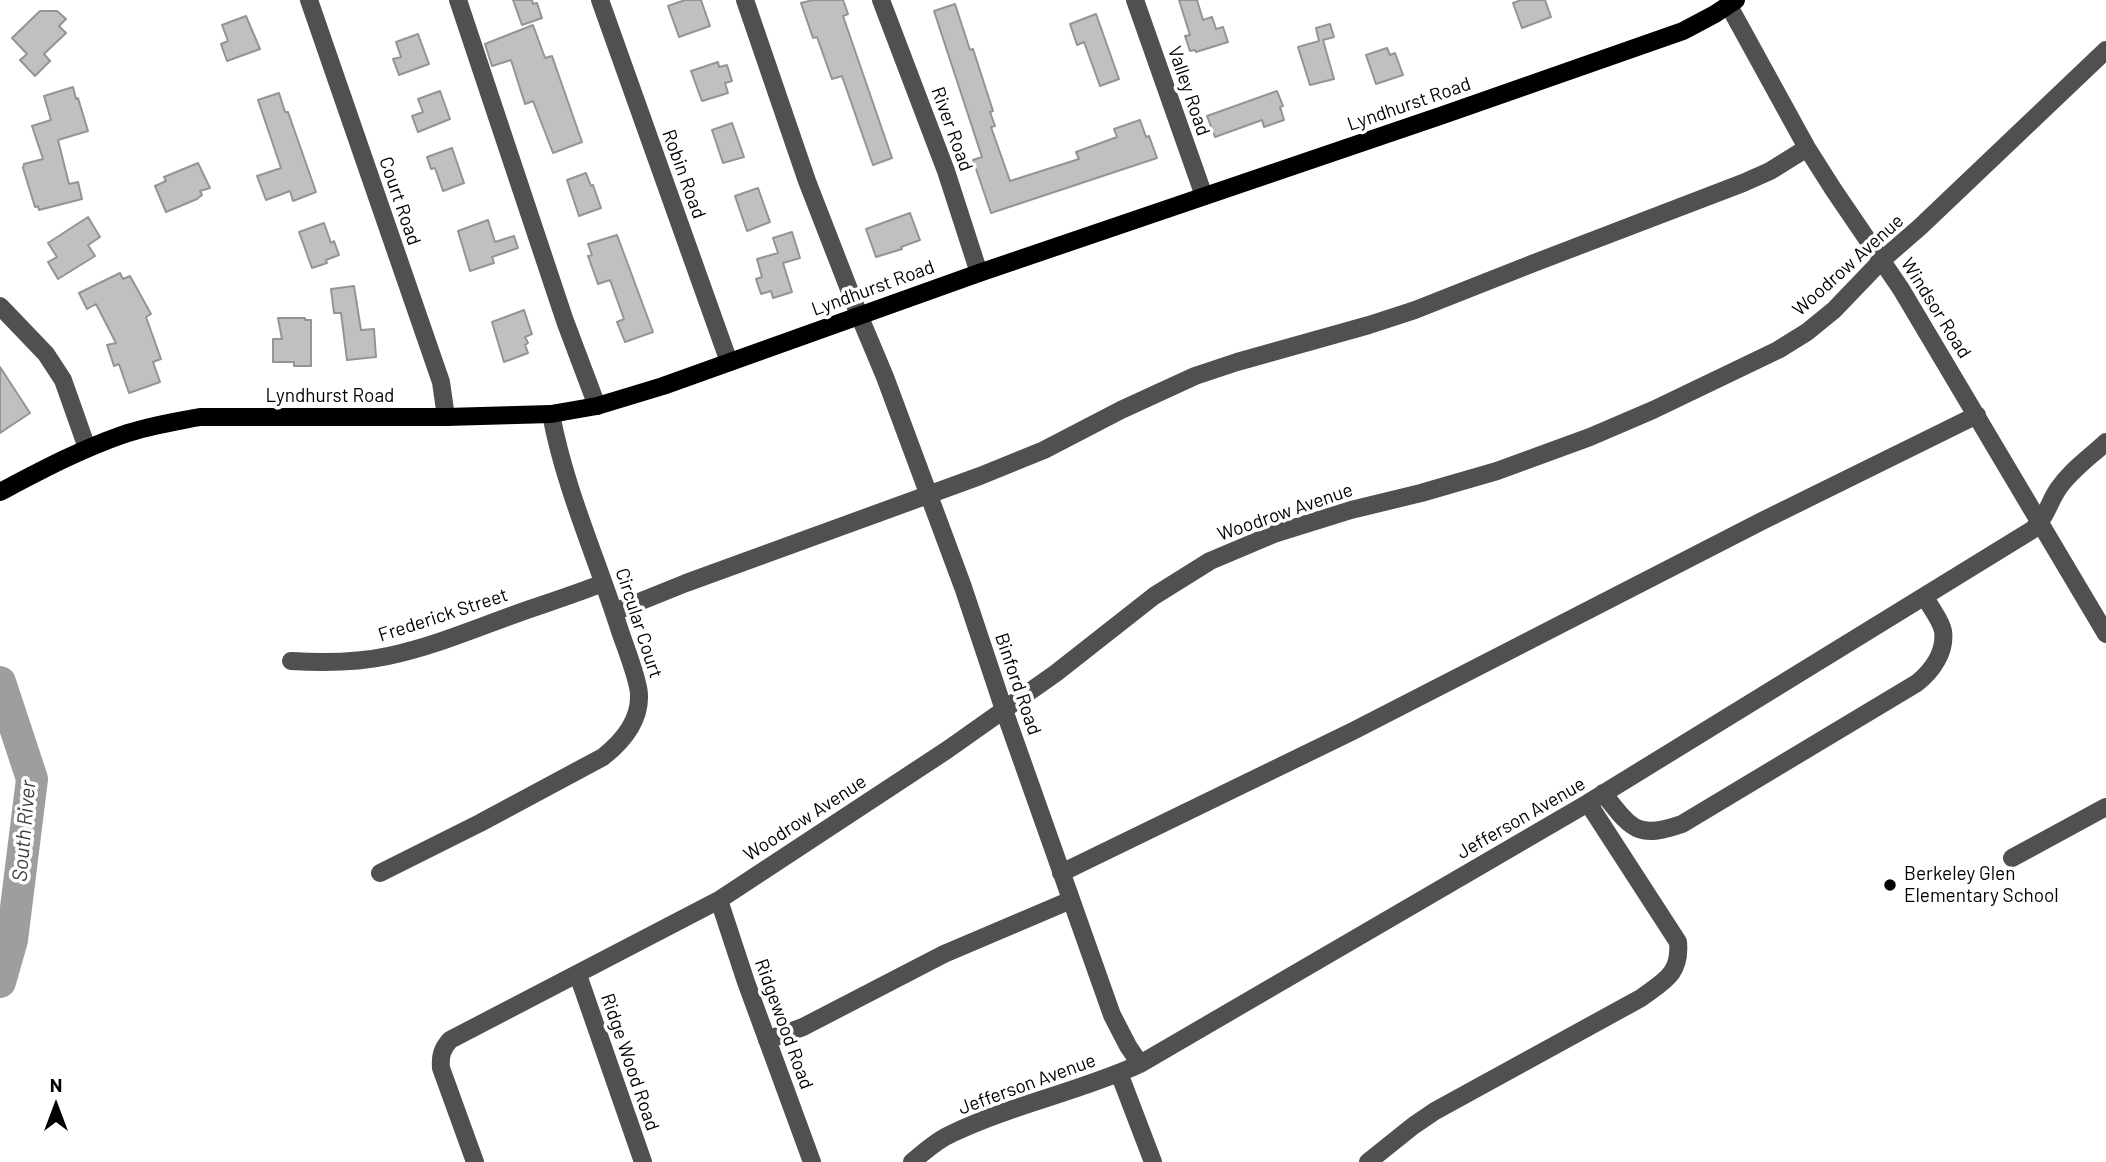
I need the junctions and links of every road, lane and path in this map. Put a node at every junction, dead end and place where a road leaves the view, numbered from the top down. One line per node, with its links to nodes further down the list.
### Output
1 (309, 0): 19 (street, Court Road)
2 (458, 0): 16 (street)
3 (600, 0): 15 (street, Robin Road)
4 (745, 0): 14 (street, Binford Road)
5 (881, 0): 12 (street, River Road)
6 (1135, 0): 10 (street, Valley Road)
7 (1733, 3): 9 (street, Windsor Road); 10 (main road, Lyndhurst Road)
8 (2106, 50): 11 (street, Woodrow Avenue)
9 (1807, 148): 11 (street, Windsor Road); 23 (street)
10 (1204, 196): 12 (main road, Lyndhurst Road)
11 (1882, 260): 18 (street, Windsor Road); 30 (street, Woodrow Avenue)
12 (979, 273): 14 (main road, Lyndhurst Road)
13 (0, 306): 21 (street)
14 (859, 315): 15 (main road, Lyndhurst Road); 23 (street, Binford Road)
15 (729, 362): 16 (main road, Lyndhurst Road)
16 (597, 406): 17 (main road, Lyndhurst Road)
17 (551, 414): 19 (main road, Lyndhurst Road); 25 (street, Circular Court)
18 (1977, 415): 24 (street, Windsor Road); 35 (street)
19 (446, 417): 21 (main road, Lyndhurst Road)
20 (2106, 442): 24 (street, Jefferson Avenue)
21 (87, 448): 22 (main road, Lyndhurst Road)
22 (0, 492)
23 (929, 494): 27 (street); 30 (street, Binford Road)
24 (2040, 523): 26 (street, Jefferson Avenue); 28 (street, Windsor Road)
25 (603, 583): 27 (street, Circular Court); 29 (street, Frederick Street)
26 (1925, 597): 31 (street, Jefferson Avenue); 31 (street)
27 (614, 612): 34 (street, Circular Court)
28 (2106, 634)
29 (291, 662)
30 (1004, 710): 35 (street, Binford Road); 36 (street, Woodrow Avenue)
31 (1595, 798): 40 (street, Jefferson Avenue); 47 (street)
32 (2106, 807): 33 (street)
33 (2012, 858)
34 (380, 873)
35 (1061, 873): 37 (street, Binford Road)
36 (719, 900): 38 (street, Woodrow Avenue); 39 (street, Ridgewood Road)
37 (1071, 900): 39 (street); 40 (street, Binford Road)
38 (578, 975): 42 (street, Woodrow Avenue); 43 (street, Ridge Wood Road)
39 (767, 1040): 44 (street, Ridgewood Road)
40 (1140, 1064): 41 (street, Jefferson Avenue)
41 (1119, 1073): 45 (street, Jefferson Avenue); 46 (street)
42 (475, 1162)
43 (643, 1162)
44 (812, 1162)
45 (912, 1162)
46 (1153, 1162)
47 (1368, 1162)

